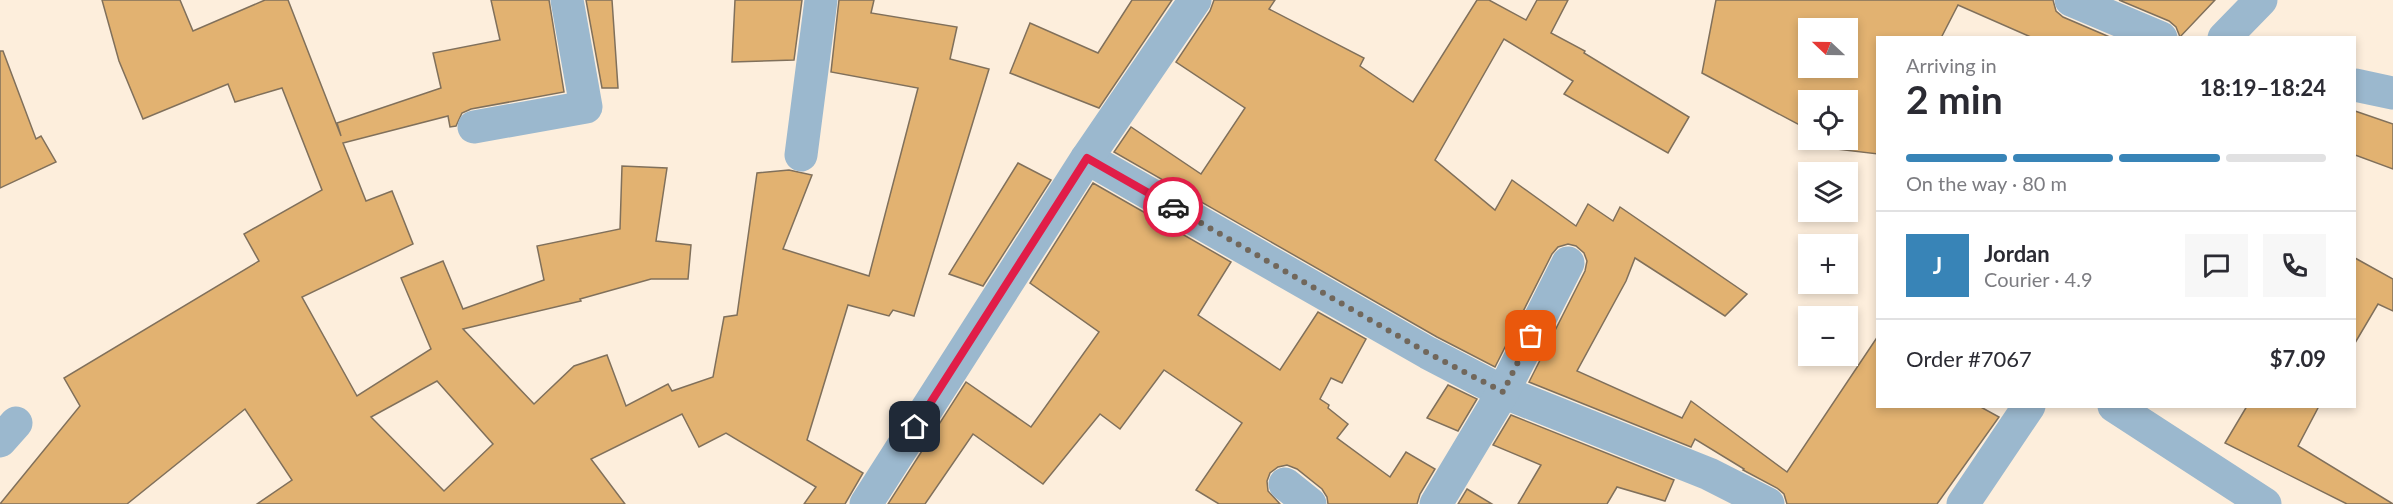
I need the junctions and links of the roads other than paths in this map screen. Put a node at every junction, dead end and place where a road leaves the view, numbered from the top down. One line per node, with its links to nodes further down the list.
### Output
1 (567, 0): 10 (street)
2 (821, 0): 11 (street)
3 (1195, 0): 12 (street)
4 (2072, 0): 6 (street)
5 (2261, 0): 7 (street)
6 (2156, 36)
7 (2226, 36)
8 (2356, 85): 9 (street)
9 (2393, 93)
10 (474, 127)
11 (801, 155)
12 (1087, 158): 14 (street); 18 (street)
13 (1568, 263): 14 (street)
14 (1503, 392): 20 (street); 21 (street)
15 (2028, 408): 22 (street)
16 (2117, 408): 23 (street)
17 (1285, 484): 19 (street)
18 (866, 504)
19 (1310, 504)
20 (1436, 504)
21 (1768, 504)
22 (1964, 504)
23 (2265, 504)

